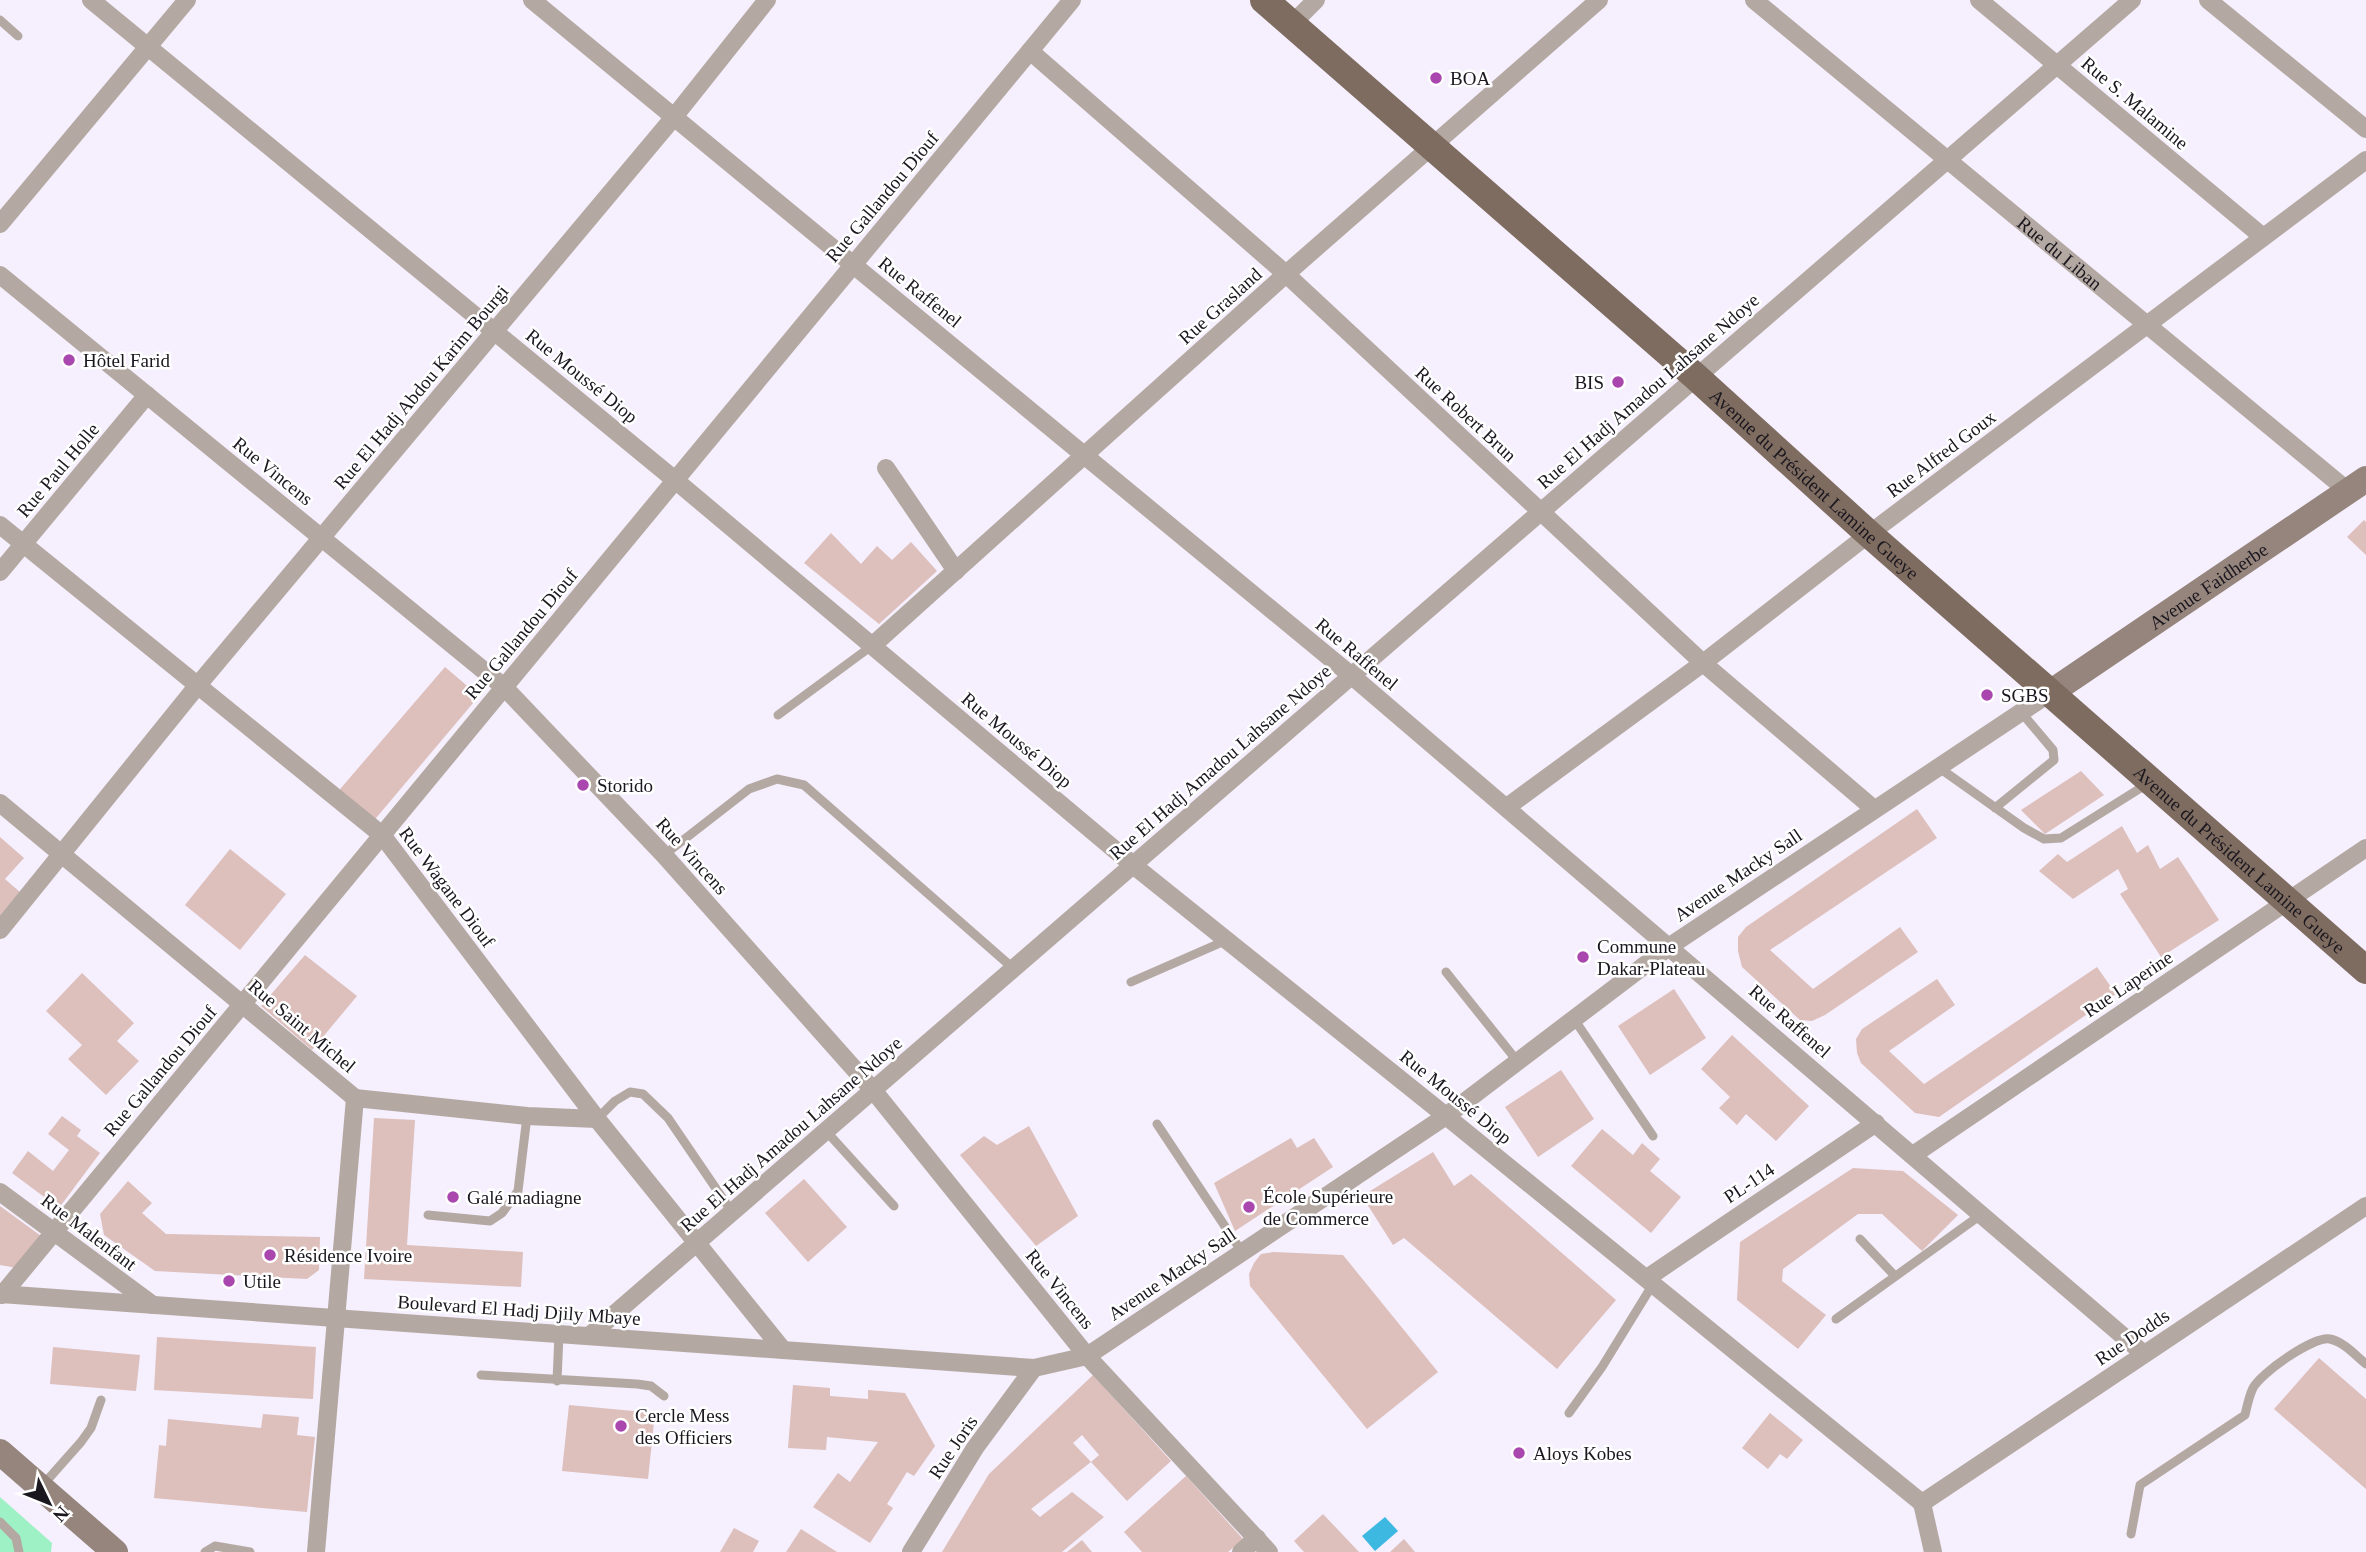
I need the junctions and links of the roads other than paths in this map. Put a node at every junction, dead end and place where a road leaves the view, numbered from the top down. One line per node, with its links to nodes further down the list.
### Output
1 (91, 0): 16 (street, Rue Moussé Diop)
2 (187, 0): 16 (street)
3 (531, 0): 19 (street, Rue Raffenel)
4 (767, 0): 19 (street, Rue El Hadj Abdou Karim Bourgi)
5 (1072, 0): 17 (street, Rue Gallandou Diouf)
6 (1264, 0): 14 (main road, Avenue du Président Lamine Gueye)
7 (1316, 0): 14 (street)
8 (1599, 0): 21 (street, Rue Grasland)
9 (1754, 0): 23 (street, Rue du Liban)
10 (1979, 0): 18 (street, Rue S. Malamine)
11 (2132, 0): 18 (street, Rue El Hadj Amadou Lahsane Ndoye)
12 (2207, 0): 20 (street)
13 (0, 20): 15 (lane)
14 (1292, 24): 21 (main road, Avenue du Président Lamine Gueye)
15 (18, 36)
16 (148, 47): 24 (street); 30 (street, Rue Moussé Diop)
17 (1030, 51): 26 (street, Rue Gallandou Diouf); 27 (street, Rue Robert Brun)
18 (2057, 65): 23 (street, Rue El Hadj Amadou Lahsane Ndoye); 25 (street, Rue S. Malamine)
19 (674, 117): 26 (street, Rue Raffenel); 30 (street, Rue El Hadj Abdou Karim Bourgi)
20 (2366, 129)
21 (1433, 147): 27 (street, Rue Grasland); 31 (main road, Avenue du Président Lamine Gueye)
22 (2366, 160): 25 (street, Rue Alfred Goux)
23 (1947, 161): 29 (street, Rue du Liban); 31 (street, Rue El Hadj Amadou Lahsane Ndoye)
24 (0, 224)
25 (2263, 237): 29 (street, Rue Alfred Goux)
26 (853, 264): 33 (street, Rue Raffenel); 35 (street, Rue Gallandou Diouf)
27 (1286, 274): 33 (street, Rue Grasland); 37 (street, Rue Robert Brun)
28 (0, 275): 32 (street, Rue Vincens)
29 (2147, 325): 36 (street, Rue du Liban); 39 (street, Rue Alfred Goux)
30 (495, 331): 35 (street, Rue Moussé Diop); 40 (street, Rue El Hadj Abdou Karim Bourgi)
31 (1696, 377): 37 (street, Rue El Hadj Amadou Lahsane Ndoye); 39 (main road, Avenue du Président Lamine Gueye)
32 (148, 396): 40 (street, Rue Vincens); 41 (street, Rue Paul Holle)
33 (1086, 456): 42 (street, Rue Grasland); 46 (street, Rue Raffenel)
34 (886, 468): 42 (street)
35 (675, 480): 44 (street, Rue Moussé Diop); 48 (street, Rue Gallandou Diouf)
36 (2360, 493): 49 (street, Avenue Faidherbe)
37 (1540, 512): 45 (street, Rue Robert Brun); 46 (street, Rue El Hadj Amadou Lahsane Ndoye)
38 (0, 525): 41 (street, Rue Wagane Diouf)
39 (1869, 534): 45 (street, Rue Alfred Goux); 49 (main road, Avenue du Président Lamine Gueye)
40 (322, 538): 47 (street, Rue El Hadj Abdou Karim Bourgi); 48 (street, Rue Vincens)
41 (24, 544): 43 (street, Rue Paul Holle); 47 (street, Rue Wagane Diouf)
42 (956, 571): 44 (street, Rue Grasland)
43 (0, 572)
44 (873, 645): 51 (lane); 62 (street, Rue Moussé Diop)
45 (1703, 663): 55 (street, Rue Alfred Goux); 57 (street, Rue Robert Brun)
46 (1352, 676): 55 (street, Rue Raffenel); 62 (street, Rue El Hadj Amadou Lahsane Ndoye)
47 (198, 685): 58 (street, Rue Wagane Diouf); 60 (street, Rue El Hadj Abdou Karim Bourgi)
48 (504, 687): 58 (street, Rue Gallandou Diouf); 61 (street, Rue Vincens)
49 (2050, 693): 50 (street, Avenue Macky Sall); 53 (main road, Avenue du Président Lamine Gueye)
50 (2021, 712): 52 (street, Avenue Macky Sall); 56 (lane)
51 (778, 715)
52 (1938, 767): 56 (lane); 57 (street, Avenue Macky Sall)
53 (2151, 781): 56 (lane); 63 (main road, Avenue du Président Lamine Gueye)
54 (0, 803): 60 (street, Rue Saint Michel)
55 (1507, 807): 66 (street, Rue Raffenel)
56 (1995, 808)
57 (1874, 809): 66 (street, Avenue Macky Sall)
58 (382, 835): 71 (street, Rue Gallandou Diouf); 78 (street, Rue Wagane Diouf)
59 (2366, 848): 63 (street, Rue Laperine)
60 (61, 854): 64 (street, Rue El Hadj Abdou Karim Bourgi); 71 (street, Rue Saint Michel)
61 (664, 855): 67 (lane); 74 (street, Rue Vincens)
62 (1133, 865): 65 (street, Rue Moussé Diop); 67 (street, Rue El Hadj Amadou Lahsane Ndoye)
63 (2288, 901): 68 (main road, Avenue du Président Lamine Gueye); 83 (street, Rue Laperine)
64 (0, 930)
65 (1227, 940): 70 (lane); 77 (street, Rue Moussé Diop)
66 (1670, 946): 72 (street, Avenue Macky Sall); 79 (street, Rue Raffenel)
67 (1014, 969): 74 (street, Rue El Hadj Amadou Lahsane Ndoye)
68 (2366, 970)
69 (1446, 972): 73 (lane)
70 (1131, 982)
71 (242, 1004): 75 (street, Rue Saint Michel); 90 (street, Rue Gallandou Diouf)
72 (1574, 1019): 73 (street, Avenue Macky Sall); 82 (lane)
73 (1518, 1062): 77 (street, Avenue Macky Sall)
74 (873, 1090): 81 (street, Rue El Hadj Amadou Lahsane Ndoye); 104 (street, Rue Vincens)
75 (355, 1098): 76 (street); 98 (street, Rue Saint Michel)
76 (527, 1116): 78 (street); 89 (lane)
77 (1446, 1116): 93 (street, Avenue Macky Sall); 95 (street, Rue Moussé Diop)
78 (597, 1119): 87 (lane); 92 (street, Rue Wagane Diouf)
79 (1876, 1123): 83 (street, Rue Raffenel); 95 (street, PL-114)
80 (1157, 1124): 93 (lane)
81 (826, 1131): 85 (lane); 87 (street, Rue El Hadj Amadou Lahsane Ndoye)
82 (1653, 1136)
83 (1913, 1155): 88 (street, Rue Raffenel)
84 (0, 1192): 90 (street, Rue Malenfant)
85 (894, 1206)
86 (2366, 1206): 103 (street, Rue Dodds)
87 (732, 1212): 92 (street, Rue El Hadj Amadou Lahsane Ndoye)
88 (1982, 1214): 94 (lane); 103 (street, Rue Raffenel)
89 (428, 1215)
90 (54, 1232): 96 (street, Rue Gallandou Diouf); 97 (street, Rue Malenfant)
91 (1860, 1239): 94 (lane)
92 (697, 1243): 101 (street, Rue El Hadj Amadou Lahsane Ndoye); 102 (street, Rue Wagane Diouf)
93 (1242, 1252): 104 (street, Avenue Macky Sall)
94 (1895, 1276): 99 (lane)
95 (1650, 1281): 111 (lane); 114 (street, Rue Moussé Diop)
96 (1, 1294): 97 (street, Boulevard El Hadj Djily Mbaye)
97 (153, 1306): 98 (street, Boulevard El Hadj Djily Mbaye)
98 (337, 1319): 100 (street, Boulevard El Hadj Djily Mbaye); 122 (street, Rue Saint Michel)
99 (1836, 1319)
100 (559, 1334): 101 (street, Boulevard El Hadj Djily Mbaye); 108 (lane)
101 (589, 1336): 102 (street, Boulevard El Hadj Djily Mbaye)
102 (783, 1350): 106 (street, Boulevard El Hadj Djily Mbaye)
103 (2144, 1354): 114 (street, Rue Dodds)
104 (1087, 1356): 106 (street, Avenue Macky Sall); 117 (street, Rue Vincens)
105 (2366, 1364): 116 (lane)
106 (1034, 1368): 123 (street, Rue Joris)
107 (481, 1375): 108 (lane)
108 (557, 1381): 109 (lane)
109 (664, 1396)
110 (102, 1400): 113 (lane)
111 (1569, 1413)
112 (0, 1452): 113 (street)
113 (41, 1487): 119 (street)
114 (1922, 1503): 125 (street)
115 (0, 1522): 118 (lane)
116 (2131, 1534)
117 (1263, 1545): 124 (street)
118 (19, 1552)
119 (116, 1552)
120 (205, 1552): 121 (lane)
121 (250, 1552)
122 (316, 1552)
123 (911, 1552)
124 (1241, 1552)
125 (1931, 1552)

